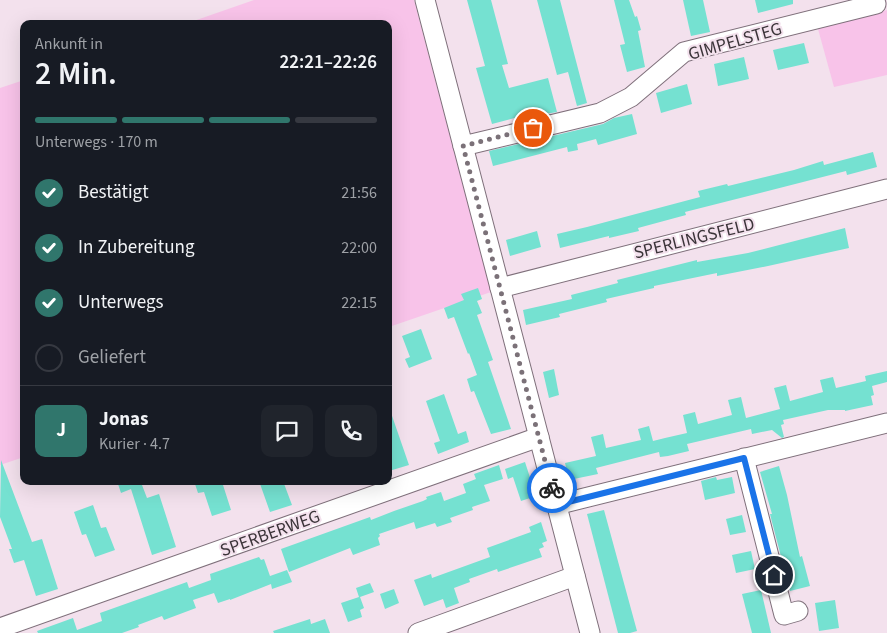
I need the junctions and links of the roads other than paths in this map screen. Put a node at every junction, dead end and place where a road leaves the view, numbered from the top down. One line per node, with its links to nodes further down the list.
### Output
1 (426, 0): 3 (street)
2 (876, 4): 3 (street, GIMPELSTEG)
3 (463, 146): 5 (street)
4 (887, 189): 5 (street, SPERLINGSFELD)
5 (500, 288): 7 (street)
6 (887, 422): 8 (street)
7 (539, 437): 9 (street); 12 (street, SPERBERWEG)
8 (744, 458): 9 (street); 11 (street)
9 (556, 505): 10 (street)
10 (575, 576): 13 (street); 14 (street)
11 (798, 611)
12 (0, 628)
13 (418, 633)
14 (590, 633)

